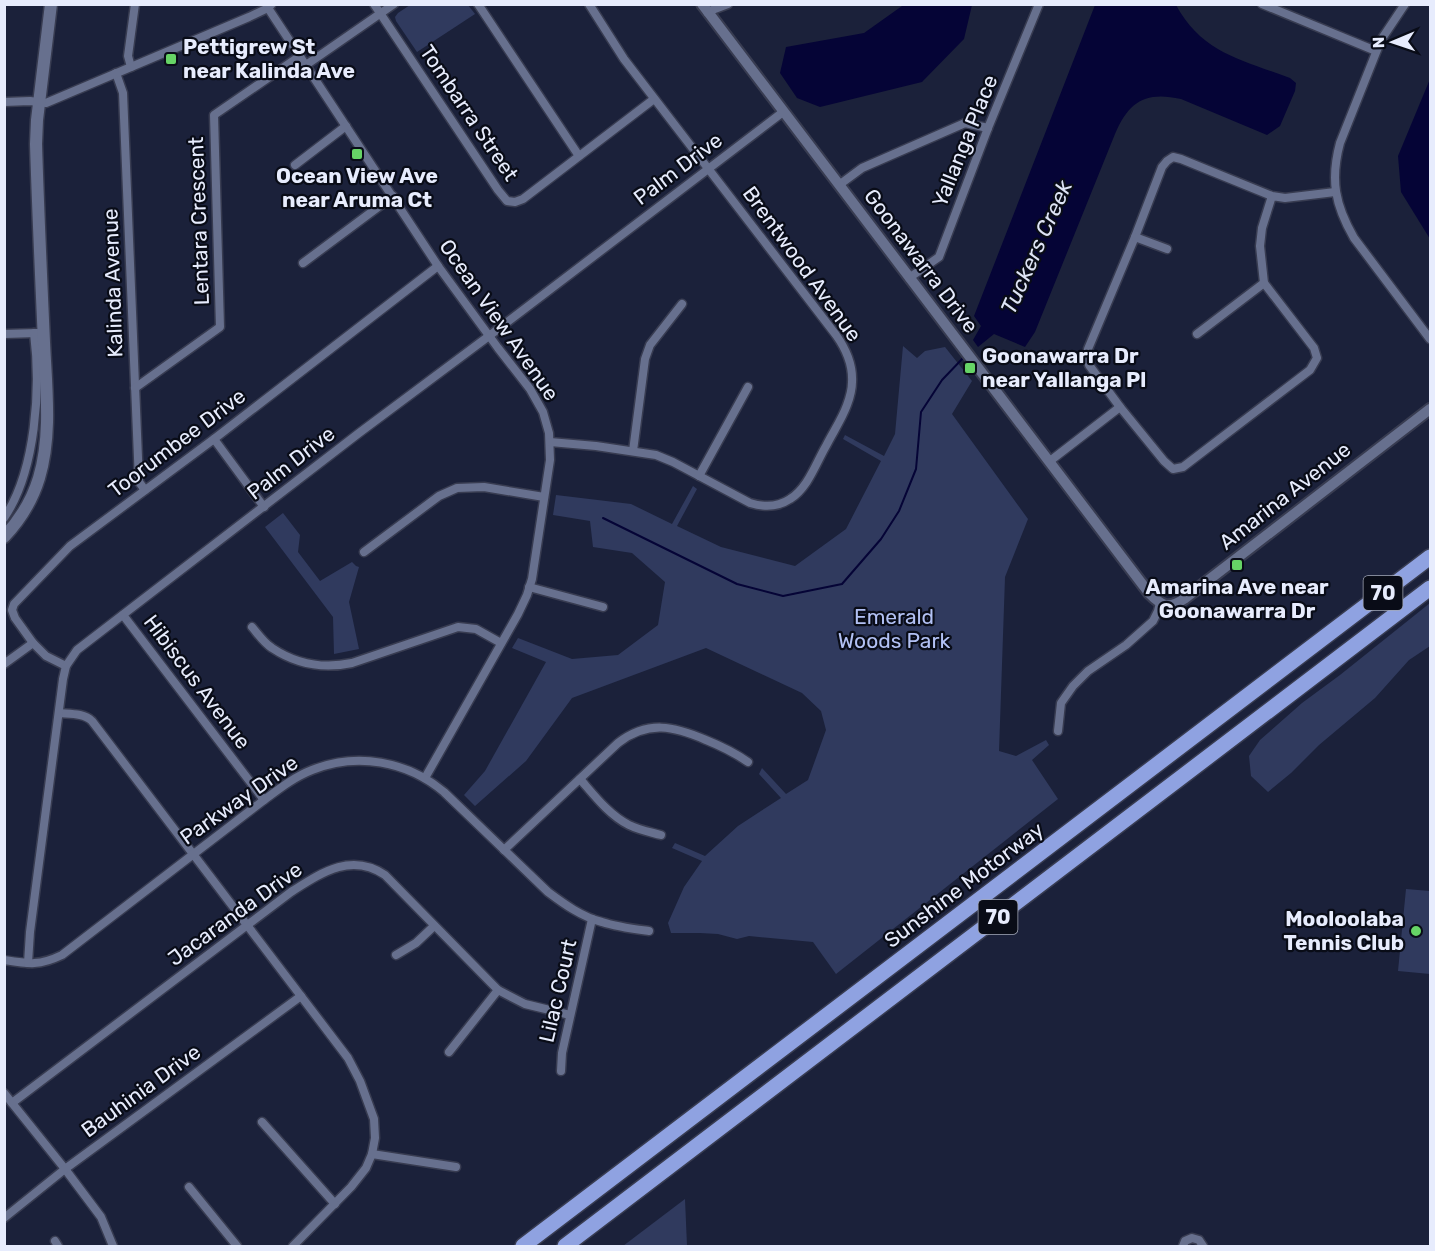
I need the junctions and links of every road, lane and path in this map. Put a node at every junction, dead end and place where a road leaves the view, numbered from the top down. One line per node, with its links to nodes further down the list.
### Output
1 (51, 4): 21 (main road)
2 (135, 4): 17 (street)
3 (374, 4): 13 (street)
4 (394, 4): 13 (street)
5 (478, 4): 25 (street)
6 (589, 4): 19 (street, Brentwood Avenue)
7 (728, 4): 12 (street)
8 (1039, 4): 24 (street, Yallanga Place)
9 (1262, 4): 14 (street)
10 (1405, 4): 14 (street)
11 (270, 6): 15 (street, Ocean View Avenue); 17 (street)
12 (705, 8): 22 (street, Goonawarra Drive)
13 (380, 14): 16 (street); 25 (street, Tombarra Street)
14 (1376, 51): 29 (street)
15 (300, 56): 16 (street, Ocean View Avenue); 44 (street, Lentara Crescent)
16 (306, 65): 23 (street, Ocean View Avenue)
17 (131, 67): 18 (street)
18 (116, 73): 21 (street); 44 (street, Kalinda Avenue)
19 (654, 99): 25 (street, Tombarra Street); 27 (street, Brentwood Avenue)
20 (4, 102): 21 (street)
21 (39, 102): 39 (main road)
22 (783, 112): 27 (street, Palm Drive); 28 (street, Goonawarra Drive)
23 (346, 126): 26 (street); 30 (street, Ocean View Avenue)
24 (988, 128): 28 (street); 36 (street, Yallanga Place)
25 (579, 156)
26 (295, 165)
27 (709, 168): 42 (street, Palm Drive); 52 (street, Brentwood Avenue)
28 (839, 184): 36 (street, Goonawarra Drive)
29 (1335, 192): 31 (street); 43 (street)
30 (393, 196): 34 (street); 35 (street, Ocean View Avenue)
31 (1272, 196): 32 (street); 37 (street)
32 (1135, 237): 33 (street); 46 (street)
33 (1167, 249)
34 (303, 263)
35 (438, 267): 42 (street, Ocean View Avenue); 48 (street, Toorumbee Drive)
36 (909, 278): 51 (street, Goonawarra Drive)
37 (1264, 283): 41 (street); 46 (street)
38 (682, 304): 50 (street)
39 (39, 333): 40 (street); 56 (street); 57 (main road)
40 (4, 334)
41 (1197, 334)
42 (489, 336): 49 (street, Ocean View Avenue); 55 (street, Palm Drive)
43 (1431, 339)
44 (135, 387): 53 (street, Kalinda Avenue)
45 (748, 387): 52 (street)
46 (1120, 407): 51 (street)
47 (1431, 409): 62 (street, Amarina Avenue)
48 (214, 439): 53 (street, Toorumbee Drive); 55 (street)
49 (550, 442): 50 (street, Brentwood Avenue); 54 (street, Ocean View Avenue)
50 (633, 451): 52 (street, Brentwood Avenue)
51 (1050, 461): 62 (street, Goonawarra Drive)
52 (699, 476)
53 (144, 490): 66 (street, Toorumbee Drive)
54 (544, 497): 58 (street); 60 (street, Ocean View Avenue)
55 (264, 507): 64 (street, Palm Drive)
56 (4, 518)
57 (4, 537)
58 (364, 552)
59 (1431, 556): 103 (highway, Sunshine Motorway / 70)
60 (530, 586): 63 (street); 67 (street, Ocean View Avenue)
61 (1431, 588): 104 (highway, 70)
62 (1160, 603): 71 (street)
63 (603, 607)
64 (123, 615): 69 (street, Palm Drive); 75 (street, Hibiscus Avenue)
65 (252, 627): 67 (street)
66 (33, 643): 68 (street); 69 (street, Toorumbee Drive)
67 (501, 643): 73 (street, Ocean View Avenue)
68 (4, 664)
69 (66, 666): 70 (street)
70 (59, 713): 78 (street); 85 (street)
71 (1058, 731)
72 (748, 762): 74 (street)
73 (425, 778): 75 (street, Parkway Drive); 77 (street, Parkway Drive)
74 (580, 779): 76 (street); 77 (street)
75 (264, 800): 78 (street, Parkway Drive)
76 (661, 835)
77 (504, 850): 79 (street, Parkway Drive)
78 (194, 854): 80 (street); 85 (street, Parkway Drive)
79 (592, 919): 82 (street, Parkway Drive); 88 (street, Lilac Court)
80 (248, 925): 81 (street, Jacaranda Drive); 87 (street); 92 (street, Jacaranda Drive)
81 (434, 926): 83 (street); 86 (street, Jacaranda Drive)
82 (649, 931)
83 (396, 955)
84 (4, 960): 85 (street, Parkway Drive)
85 (28, 963)
86 (498, 990): 88 (street, Jacaranda Drive); 89 (street)
87 (302, 996): 94 (street); 96 (street, Bauhinia Drive)
88 (570, 1015): 90 (street, Lilac Court)
89 (449, 1052)
90 (561, 1071)
91 (4, 1093): 92 (street)
92 (12, 1103): 96 (street)
93 (262, 1122): 98 (street)
94 (372, 1154): 95 (street); 98 (street)
95 (456, 1167)
96 (66, 1168): 99 (street, Bauhinia Drive); 100 (street)
97 (189, 1187): 101 (street)
98 (335, 1204): 102 (street)
99 (4, 1218)
100 (113, 1246)
101 (237, 1246)
102 (293, 1246)
103 (523, 1246)
104 (566, 1246)
105 (1183, 1246): 106 (street)
106 (1203, 1246)

